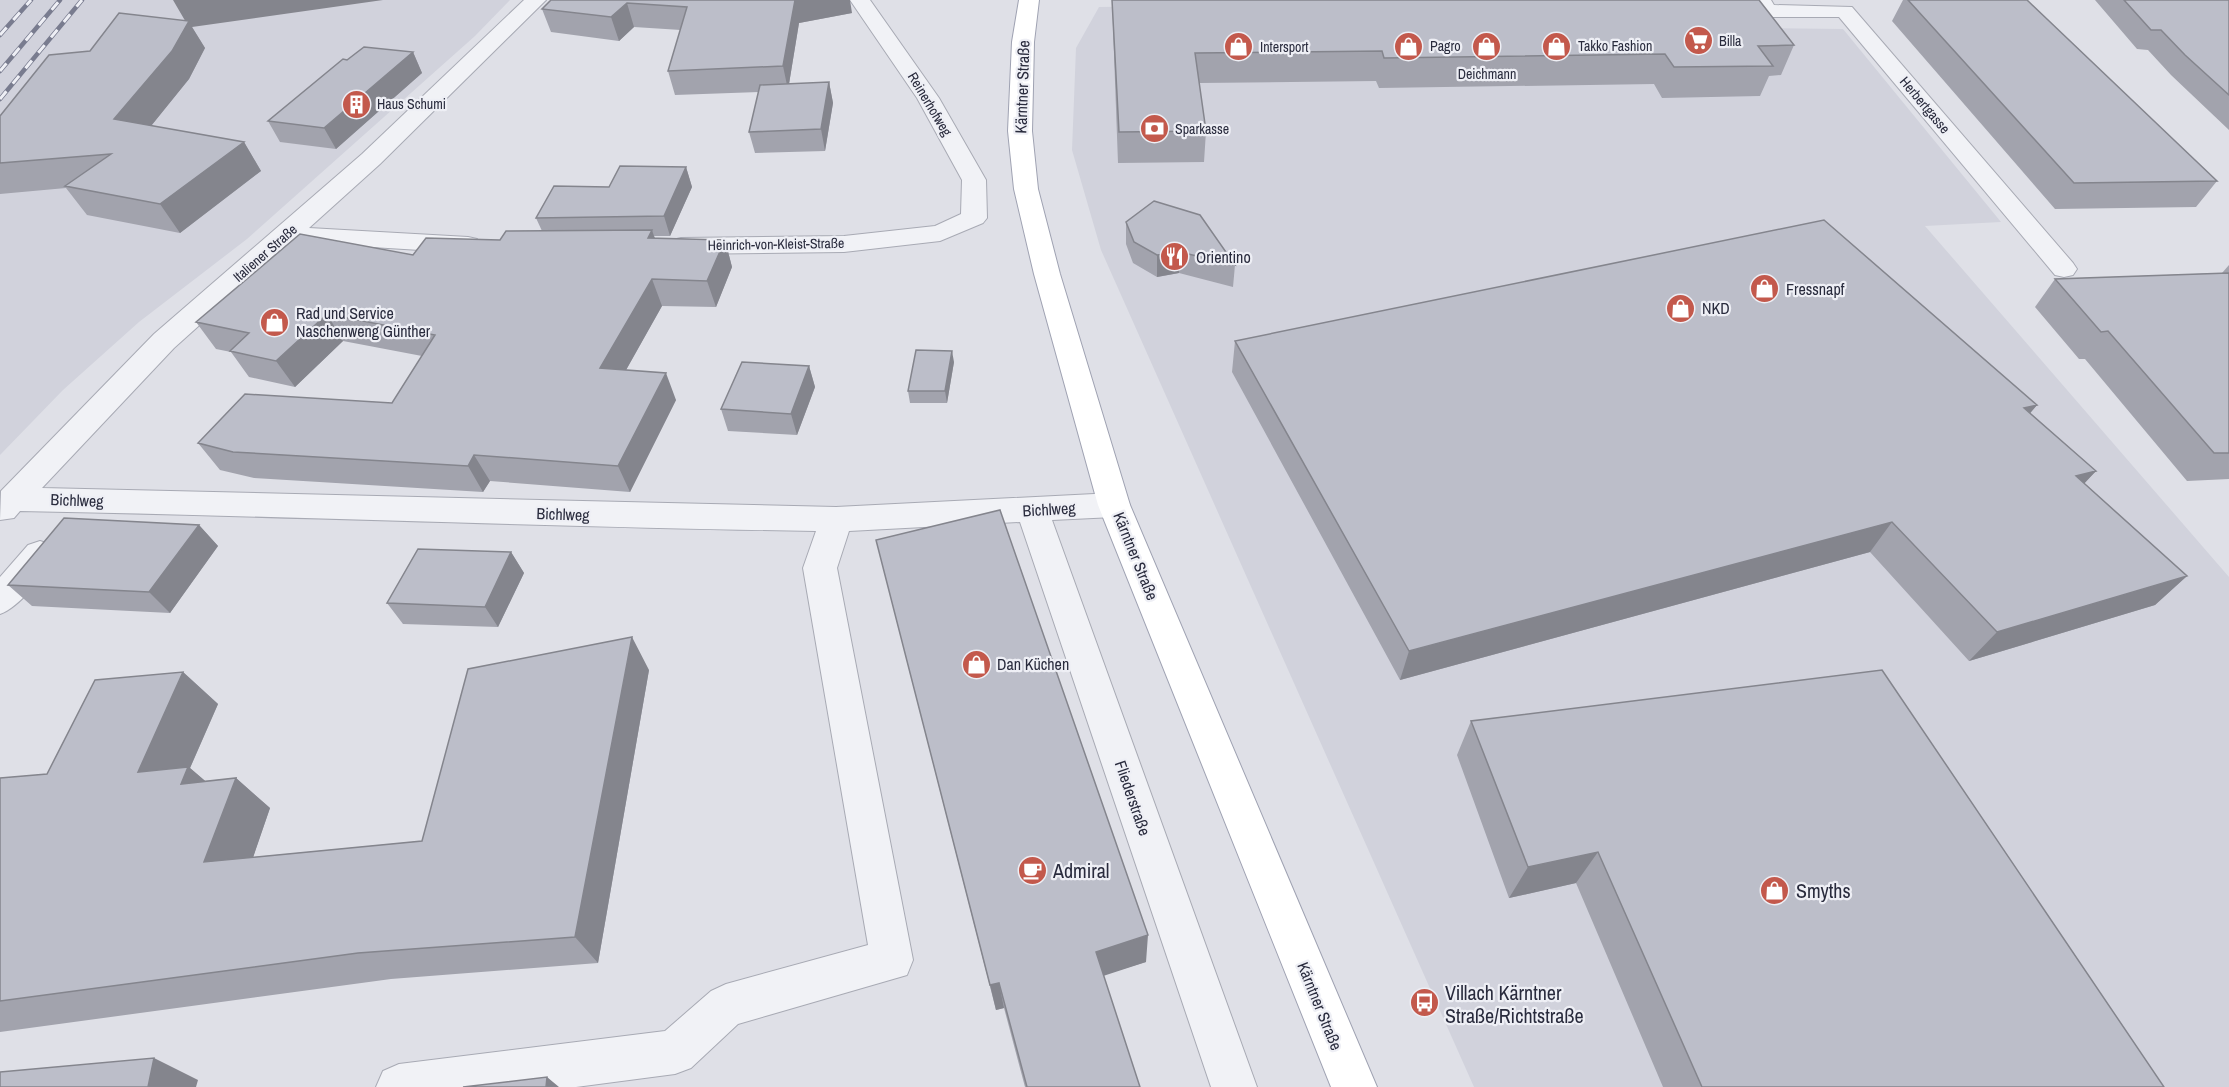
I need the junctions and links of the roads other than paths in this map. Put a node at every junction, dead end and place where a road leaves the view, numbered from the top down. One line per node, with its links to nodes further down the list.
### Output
1 (536, 0): 8 (street, Italiener Straße)
2 (860, 0): 7 (street, Reinerhofweg)
3 (1029, 0): 6 (main road, Kärntner Straße)
4 (1045, 0): 6 (main road)
5 (1761, 0): 11 (street, Herbertgasse)
6 (1025, 26): 13 (main road, Kärntner Straße)
7 (974, 218): 10 (street, Heinrich-von-Kleist-Straße)
8 (287, 234): 9 (street); 14 (street, Italiener Straße)
9 (489, 246)
10 (654, 246)
11 (2064, 269)
12 (91, 501): 14 (street, Bichlweg); 16 (street, Bichlweg); 17 (street)
13 (1114, 505): 15 (street, Bichlweg); 20 (main road, Kärntner Straße)
14 (6, 506)
15 (1032, 510): 16 (street, Bichlweg); 19 (street, Fliederstraße)
16 (836, 519): 18 (street)
17 (0, 600)
18 (399, 1087)
19 (1234, 1087)
20 (1354, 1087)

